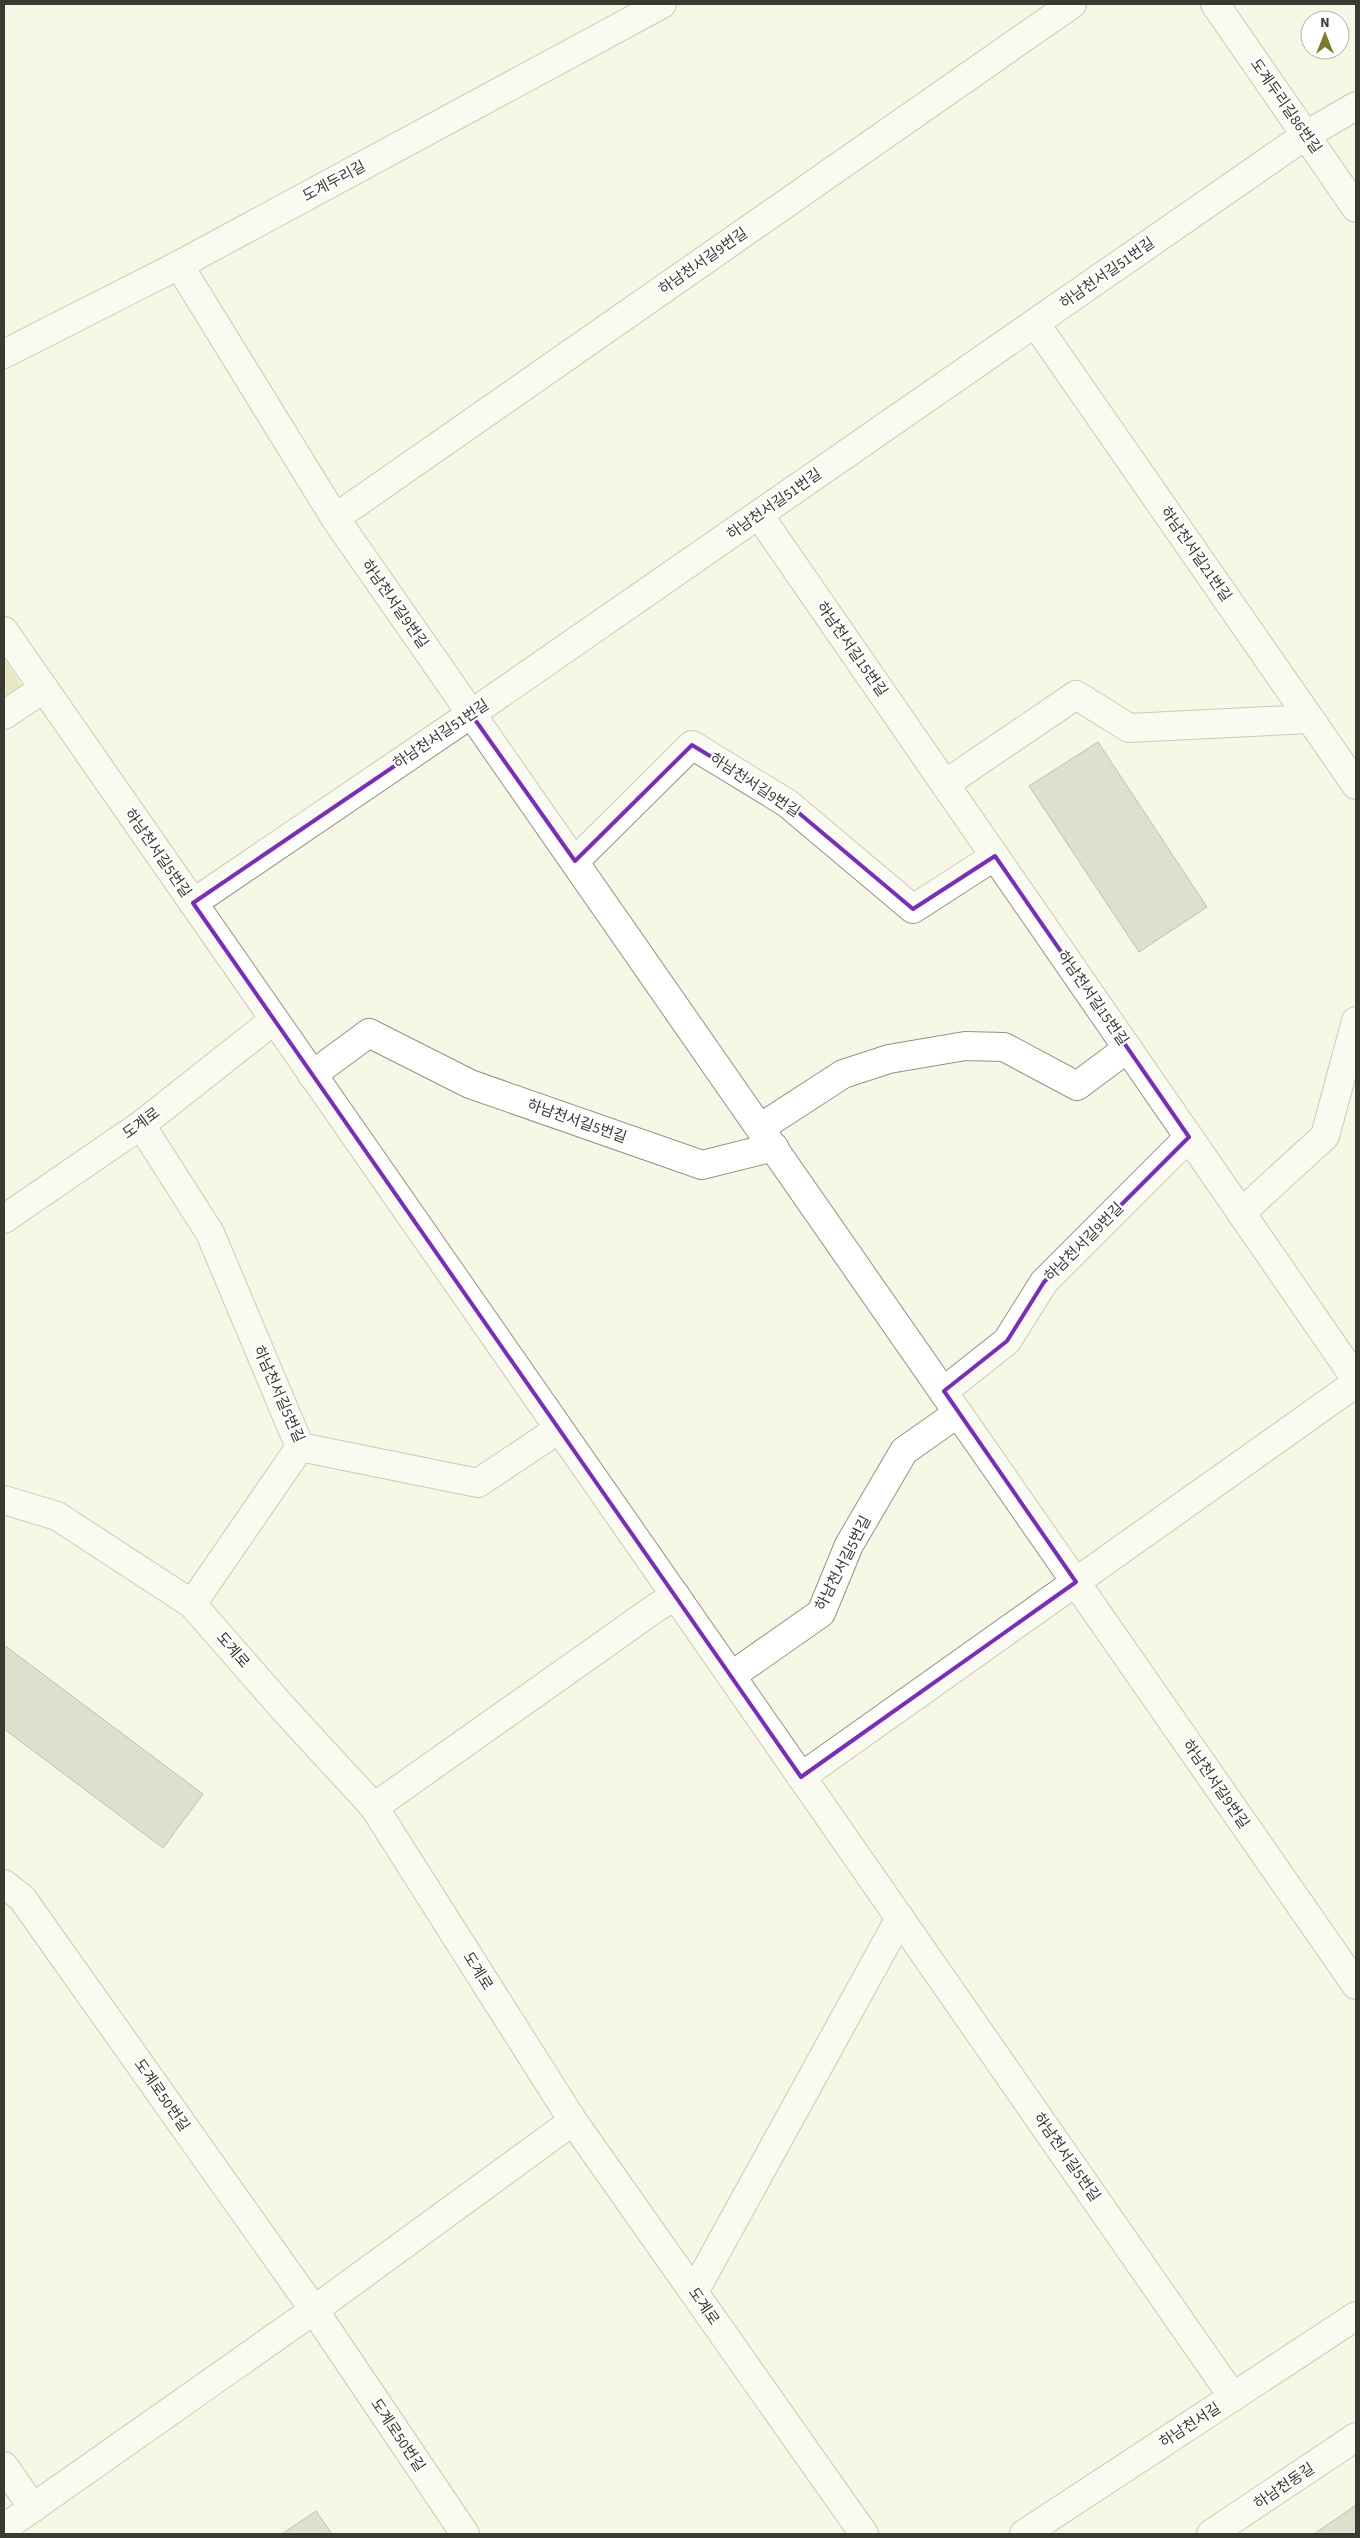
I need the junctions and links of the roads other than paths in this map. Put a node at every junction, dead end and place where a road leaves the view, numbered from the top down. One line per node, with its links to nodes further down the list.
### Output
1 (662, 4): 7 (street, 도계두리길)
2 (1072, 4): 11 (street, 하남천서길9번길)
3 (1215, 4): 5 (street, 도계두리길86번길)
4 (1356, 106): 5 (street, 하남천서길51번길)
5 (1306, 135): 6 (street, 도계두리길86번길); 8 (street, 하남천서길51번길)
6 (1356, 208)
7 (178, 265): 9 (street, 도계두리길); 11 (street, 하남천서길9번길)
8 (1035, 324): 10 (street, 하남천서길51번길); 16 (street, 하남천서길21번길)
9 (4, 354)
10 (759, 514): 14 (street, 하남천서길51번길); 17 (street, 하남천서길15번길)
11 (335, 518): 14 (street, 하남천서길9번길)
12 (4, 631): 13 (street, 하남천서길5번길)
13 (43, 689): 15 (street); 21 (street, 하남천서길5번길)
14 (472, 714): 20 (street, 하남천서길9번길); 21 (street, 하남천서길51번길)
15 (4, 715)
16 (1310, 719): 17 (street); 18 (street, 하남천서길21번길)
17 (945, 784): 19 (street, 하남천서길15번길)
18 (1356, 785)
19 (995, 856): 20 (street, 하남천서길9번길); 24 (street, 하남천서길15번길)
20 (575, 862): 28 (street, 하남천서길9번길)
21 (193, 903): 22 (street, 하남천서길5번길)
22 (274, 1020): 25 (street, 하남천서길5번길); 26 (street, 도계로)
23 (1356, 1021): 29 (street)
24 (1128, 1048): 27 (street, 하남천서길15번길); 28 (street)
25 (312, 1075): 28 (street, 하남천서길5번길); 34 (street, 하남천서길5번길)
26 (140, 1125): 30 (street, 도계로); 35 (street, 하남천서길5번길)
27 (1189, 1137): 29 (street, 하남천서길15번길); 33 (street, 하남천서길9번길)
28 (767, 1138): 33 (street, 하남천서길9번길)
29 (1241, 1213): 31 (street, 하남천서길15번길)
30 (4, 1219)
31 (1356, 1379)
32 (1356, 1383): 37 (street)
33 (951, 1402): 37 (street, 하남천서길9번길); 40 (street, 하남천서길5번길)
34 (559, 1429): 35 (street, 하남천서길5번길); 38 (street, 하남천서길5번길)
35 (300, 1447): 39 (street)
36 (4, 1500): 39 (street, 도계로)
37 (1076, 1582): 41 (street); 45 (street, 하남천서길9번길)
38 (676, 1596): 40 (street, 하남천서길5번길); 42 (street)
39 (192, 1604): 42 (street, 도계로)
40 (731, 1676): 41 (street, 하남천서길5번길)
41 (801, 1776): 44 (street, 하남천서길5번길)
42 (374, 1807): 46 (street, 도계로)
43 (4, 1884): 48 (street, 도계로50번길)
44 (900, 1918): 47 (street); 50 (street, 하남천서길5번길)
45 (1356, 1985)
46 (573, 2120): 47 (street, 도계로); 48 (street)
47 (694, 2292): 56 (street, 도계로)
48 (314, 2310): 53 (street); 55 (street, 도계로50번길)
49 (1356, 2316): 50 (street, 하남천서길)
50 (1234, 2397): 57 (street, 하남천서길)
51 (1356, 2437): 58 (street, 하남천동길)
52 (4, 2466): 53 (street)
53 (33, 2508): 54 (street)
54 (4, 2528)
55 (465, 2534)
56 (864, 2534)
57 (1024, 2534)
58 (1211, 2534)

